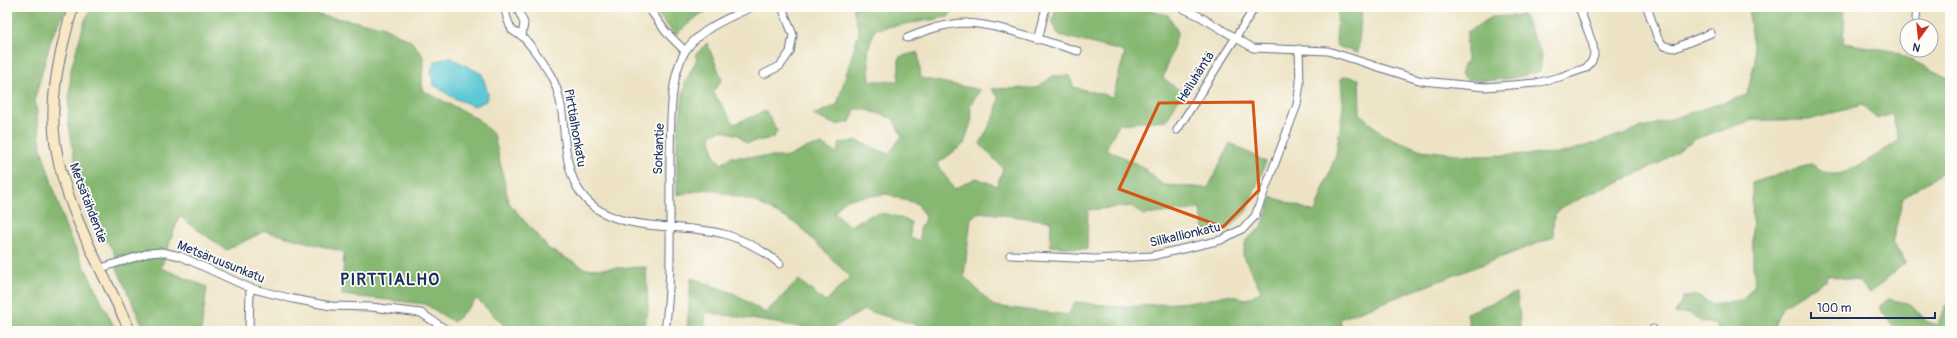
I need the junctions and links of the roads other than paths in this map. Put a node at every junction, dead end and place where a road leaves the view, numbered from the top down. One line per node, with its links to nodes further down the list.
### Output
1 (73, 7): 27 (main road, Metsätähdentie)
2 (506, 7): 15 (street, Pirttialhonkatu)
3 (516, 7): 15 (street)
4 (648, 7): 20 (street)
5 (752, 7): 20 (street, Sorkantie)
6 (782, 7): 22 (street)
7 (1046, 7): 18 (street)
8 (1180, 7): 17 (street)
9 (1255, 7): 17 (street, Heiluhäntä)
10 (1579, 7): 19 (street)
11 (1647, 7): 14 (street)
12 (1917, 7): 13 (street)
13 (1916, 18)
14 (1711, 32)
15 (522, 36): 24 (street, Pirttialhonkatu)
16 (907, 38): 18 (street)
17 (1236, 38): 19 (street); 23 (street, Heiluhäntä)
18 (1038, 40): 21 (street)
19 (1300, 49): 25 (street, Silikallionkatu)
20 (685, 51): 24 (street, Sorkantie)
21 (1078, 51)
22 (764, 74)
23 (1177, 130)
24 (670, 226): 26 (street, Pirttialhonkatu); 32 (street, Sorkantie)
25 (1010, 255)
26 (780, 264)
27 (101, 268): 28 (street, Metsäruusunkatu); 29 (main road, Metsätähdentie)
28 (250, 288): 30 (street); 31 (street, Metsäruusunkatu)
29 (130, 331)
30 (249, 331)
31 (448, 331)
32 (665, 331)

